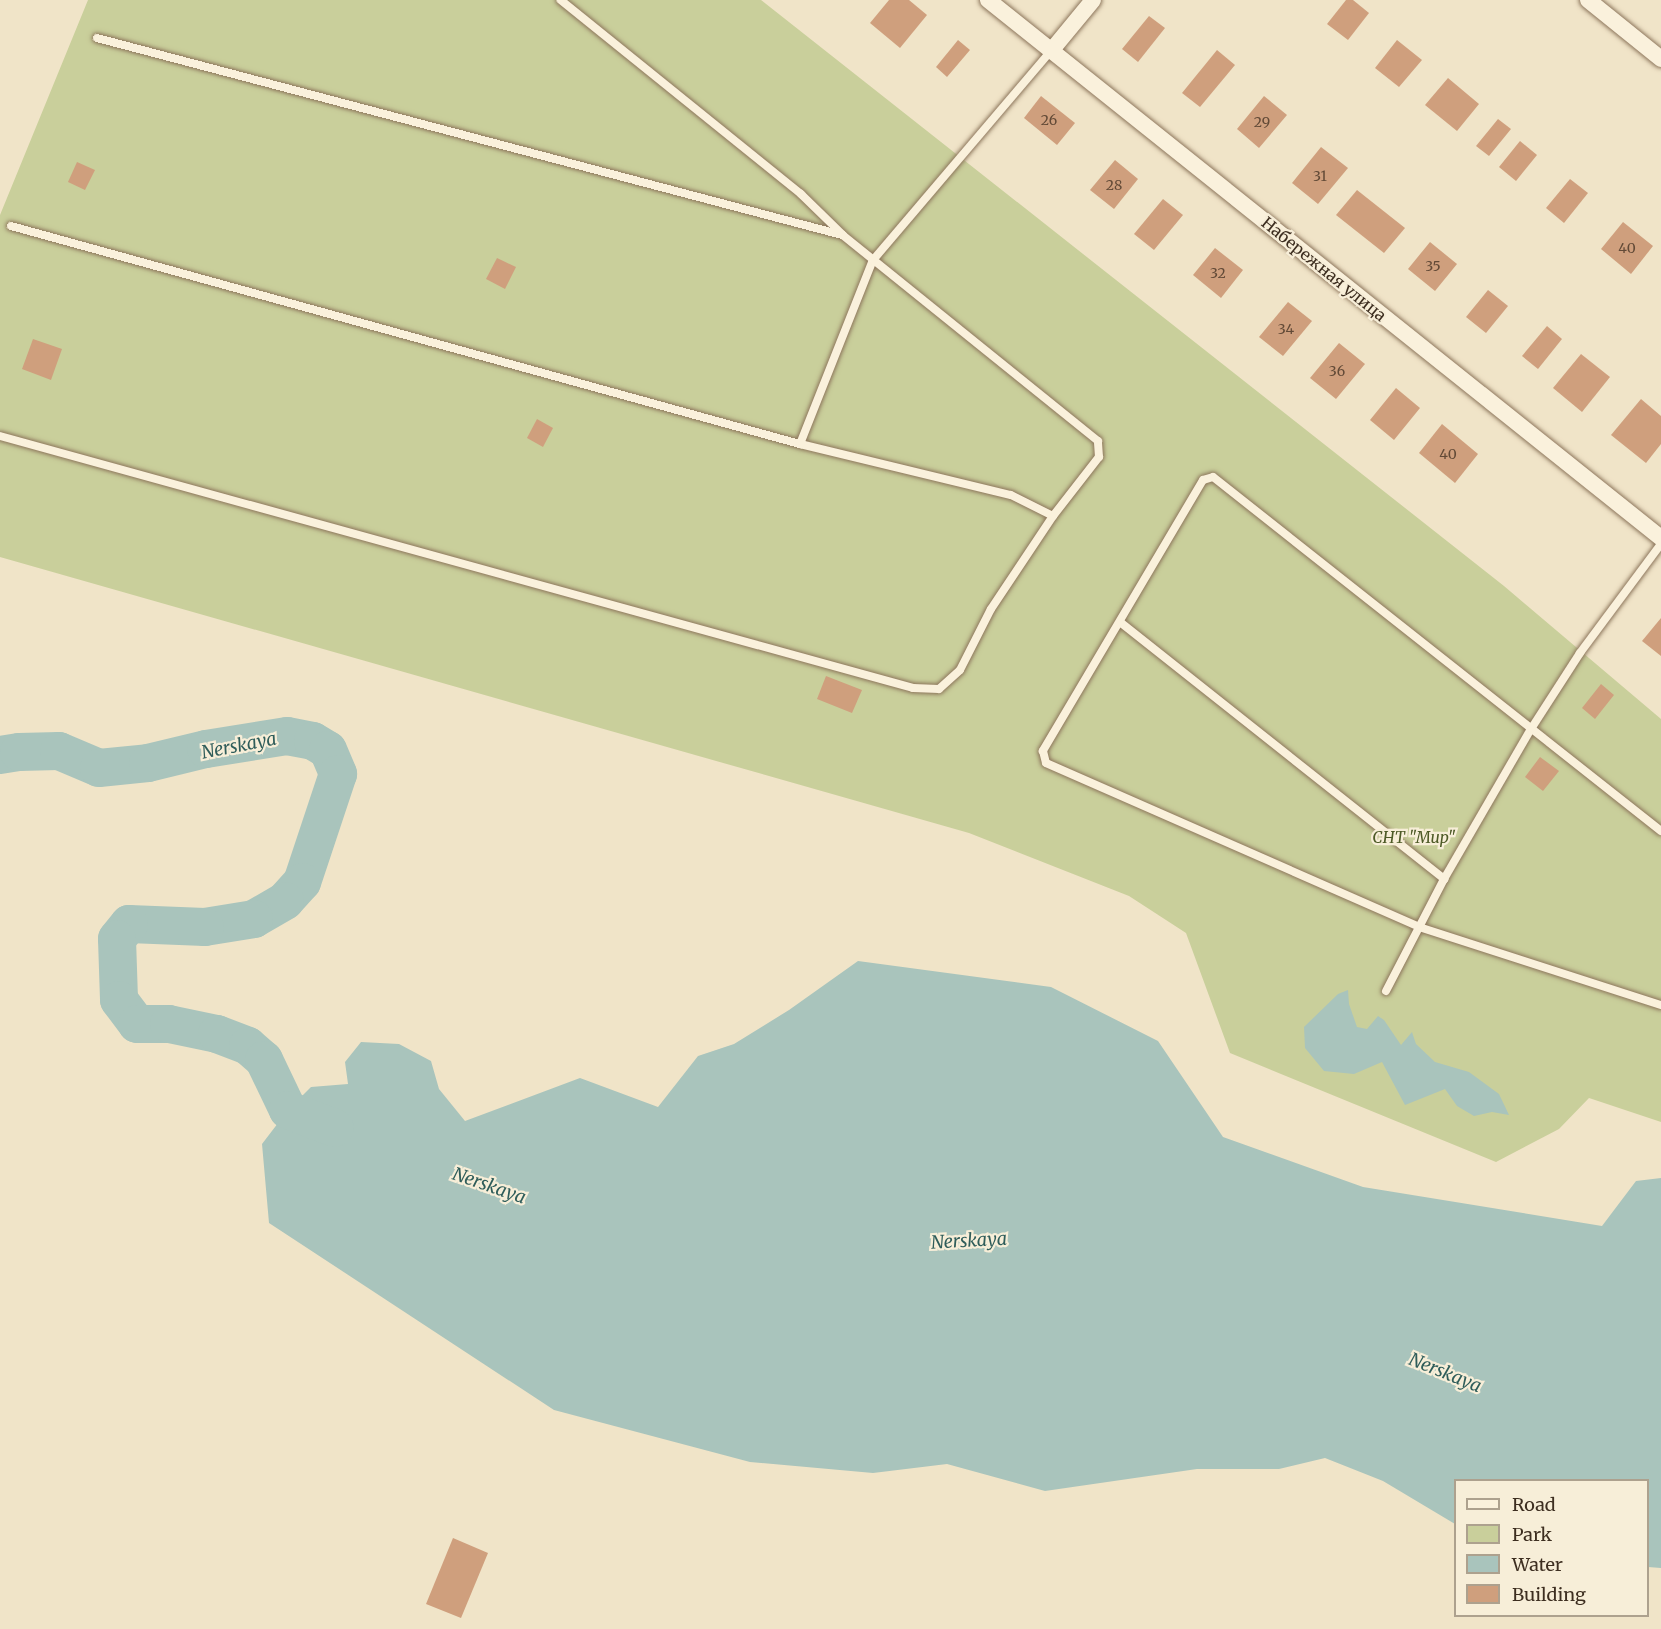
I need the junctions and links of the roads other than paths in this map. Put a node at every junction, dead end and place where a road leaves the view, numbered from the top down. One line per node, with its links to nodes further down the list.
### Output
1 (561, 0): 9 (lane)
2 (988, 0): 6 (street, Набережная улица)
3 (1093, 0): 6 (street)
4 (1588, 0): 7 (street)
5 (97, 38): 9 (lane)
6 (1051, 51): 10 (lane); 14 (street, Набережная улица)
7 (1661, 59)
8 (11, 226): 12 (lane)
9 (843, 235): 10 (lane)
10 (873, 260): 12 (lane); 13 (lane)
11 (0, 435): 13 (lane)
12 (800, 444): 13 (lane)
13 (1053, 516)
14 (1661, 538)
15 (1661, 544): 17 (lane)
16 (1120, 622): 17 (lane); 19 (lane); 20 (lane)
17 (1531, 729): 18 (lane); 19 (lane)
18 (1661, 831)
19 (1444, 879): 20 (lane)
20 (1419, 927): 21 (lane); 22 (lane)
21 (1386, 992)
22 (1661, 1005)

